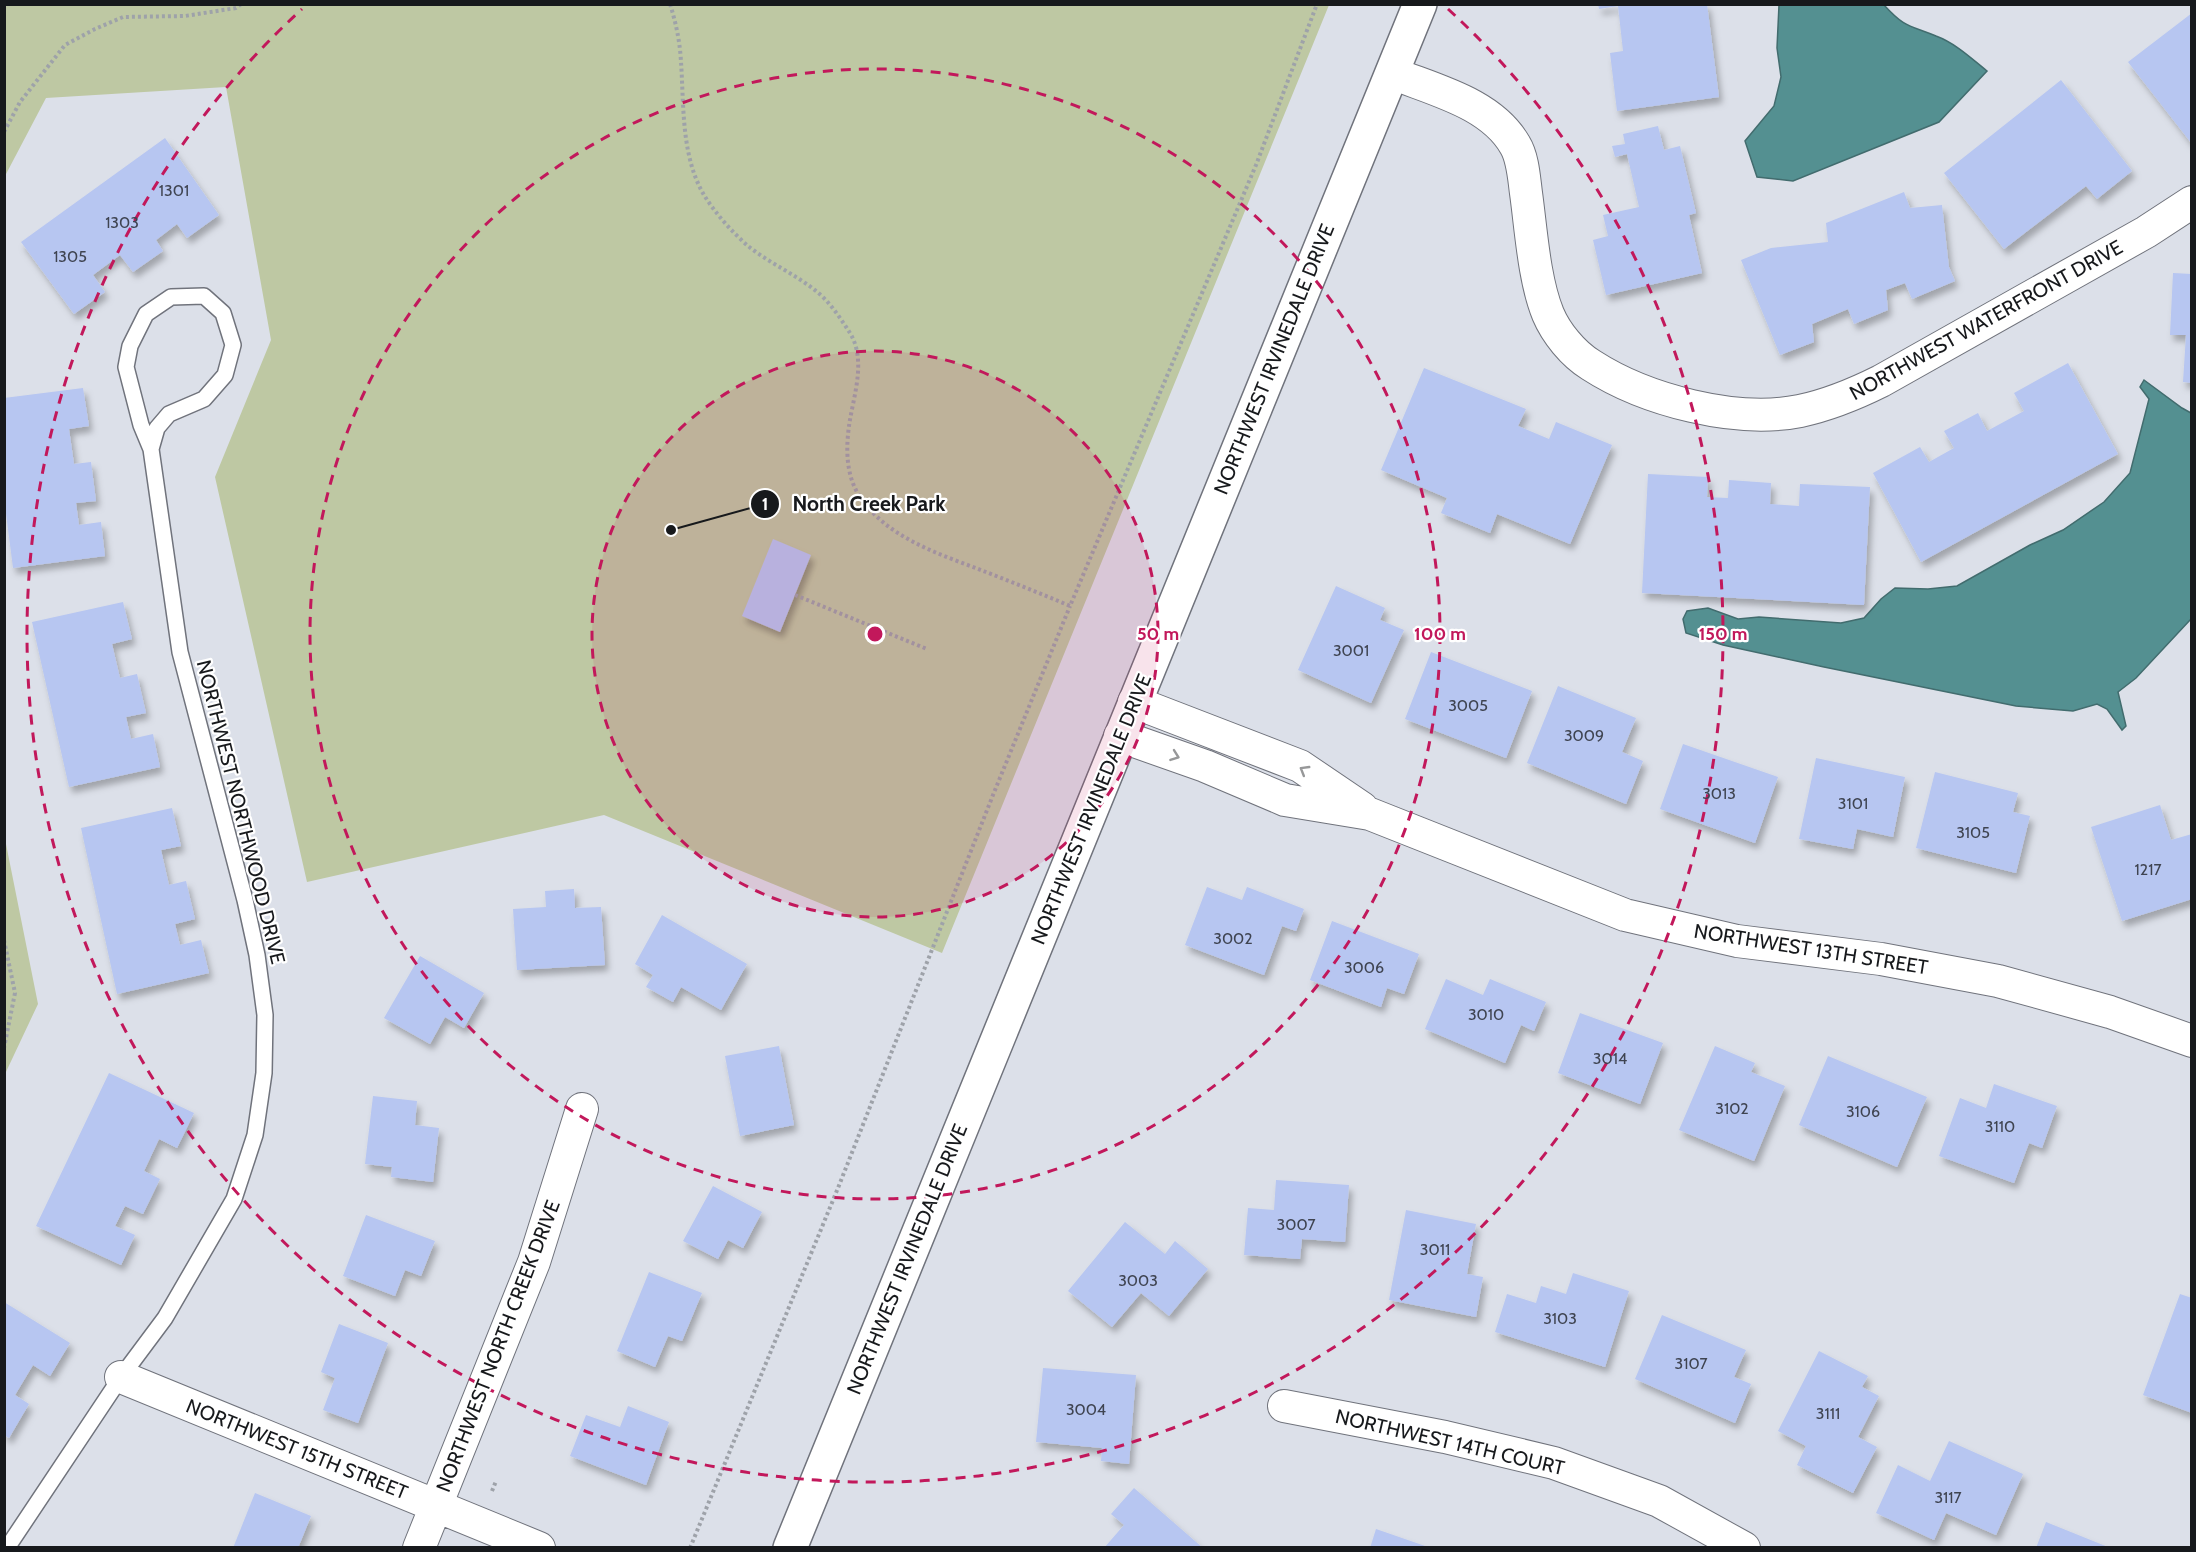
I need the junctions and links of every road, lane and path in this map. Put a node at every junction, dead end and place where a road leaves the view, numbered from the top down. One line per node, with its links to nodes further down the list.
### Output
1 (241, 4): 6 (path)
2 (670, 4): 10 (path)
3 (1317, 4): 10 (path)
4 (1420, 4): 5 (main road, NORTHWEST IRVINEDALE DRIVE)
5 (1392, 73): 7 (street, NORTHWEST WATERFRONT DRIVE); 12 (main road, NORTHWEST IRVINEDALE DRIVE)
6 (4, 132)
7 (2192, 202)
8 (152, 449): 8 (lane, NORTHWEST NORTHWOOD DRIVE); 19 (lane, NORTHWEST NORTHWOOD DRIVE)
9 (795, 595): 11 (path)
10 (1070, 606): 25 (path)
11 (927, 649)
12 (1134, 702): 13 (main road, NORTHWEST IRVINEDALE DRIVE); 14 (street, NORTHWEST 13TH STREET, one-way to 12)
13 (1120, 736): 14 (street, NORTHWEST 13TH STREET, one-way to 14); 26 (main road, NORTHWEST IRVINEDALE DRIVE)
14 (1370, 814): 16 (street, NORTHWEST 13TH STREET)
15 (4, 940): 17 (path)
16 (2192, 1041)
17 (4, 1048)
18 (582, 1109): 21 (street, NORTHWEST NORTH CREEK DRIVE)
19 (121, 1377): 21 (street, NORTHWEST 15TH STREET); 22 (lane, NORTHWEST NORTHWOOD DRIVE)
20 (1284, 1406): 27 (street, NORTHWEST 14TH COURT)
21 (438, 1505): 23 (street, NORTHWEST NORTH CREEK DRIVE); 24 (street, NORTHWEST 15TH STREET)
22 (8, 1548)
23 (419, 1548)
24 (539, 1548)
25 (690, 1548)
26 (790, 1548)
27 (1744, 1548)

